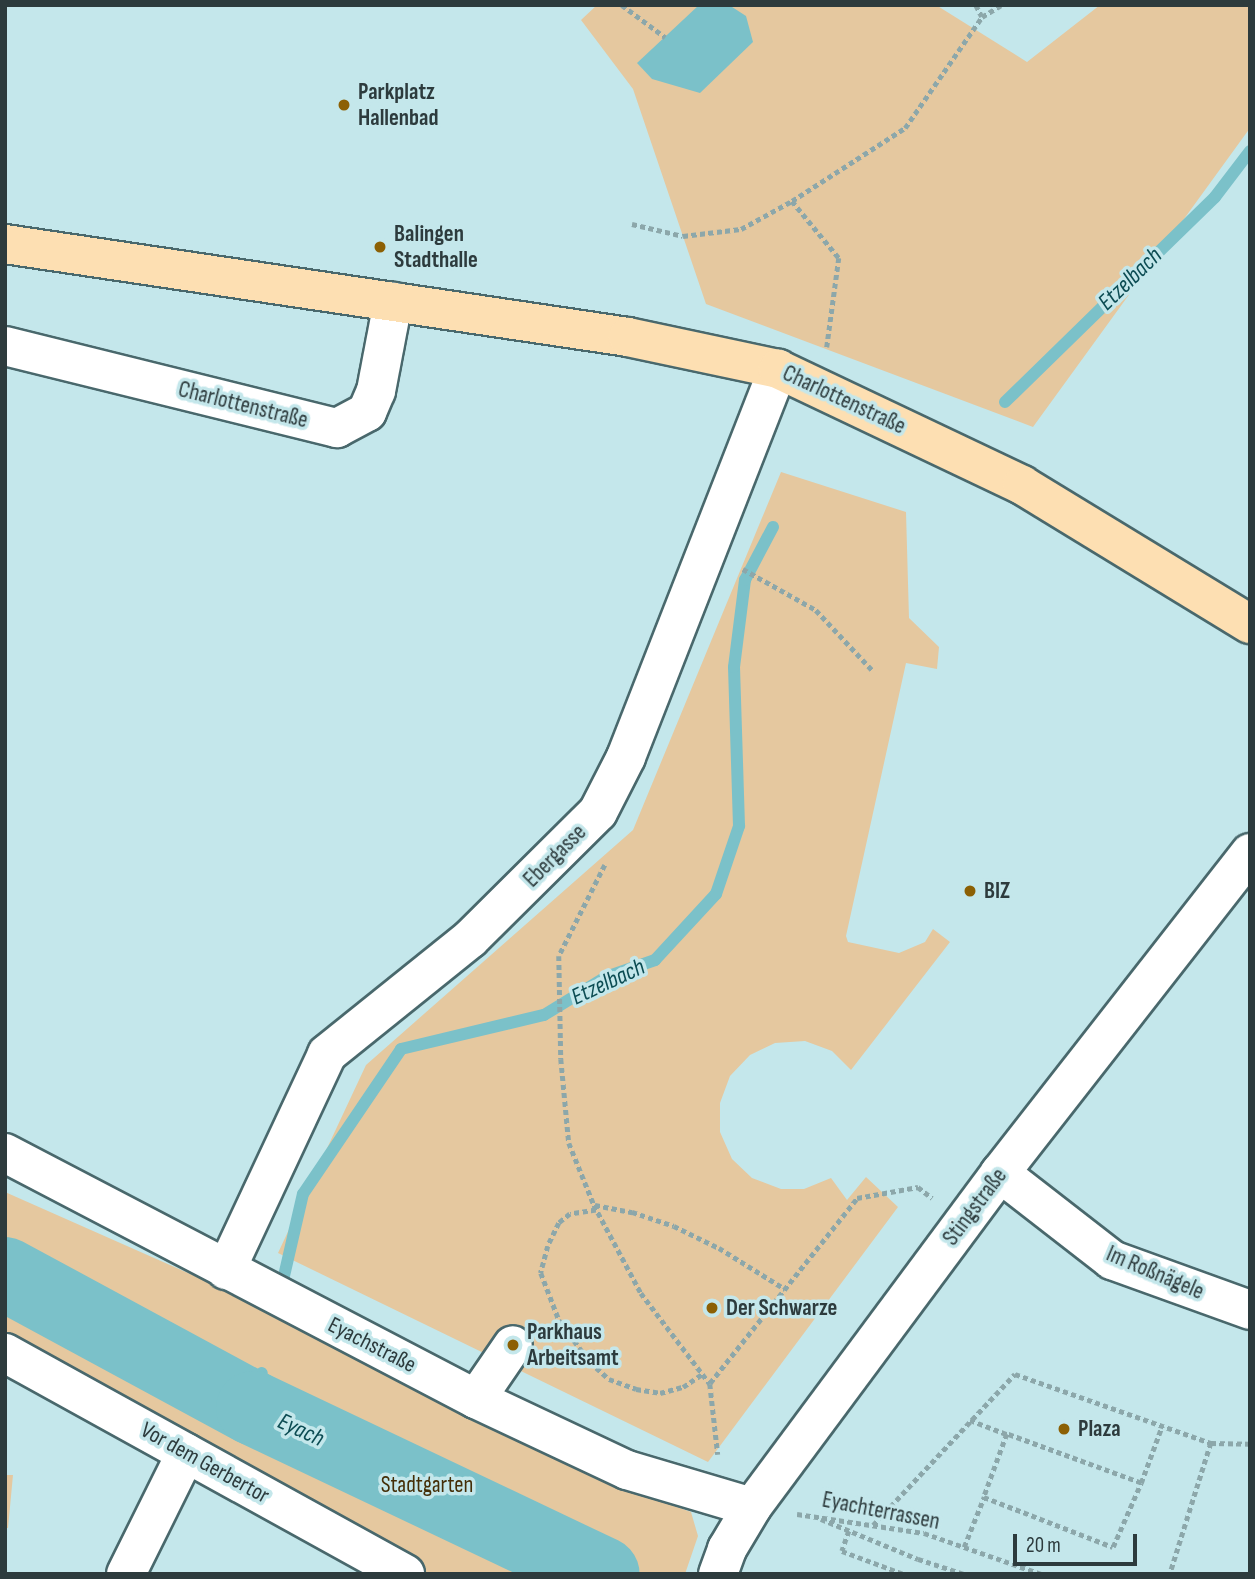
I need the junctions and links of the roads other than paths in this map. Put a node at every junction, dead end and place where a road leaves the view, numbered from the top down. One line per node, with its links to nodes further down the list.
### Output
1 (5, 244): 2 (main road, Charlottenstraße)
2 (393, 302): 3 (street, Charlottenstraße); 4 (main road, Charlottenstraße)
3 (5, 346)
4 (779, 369): 5 (main road, Charlottenstraße); 9 (street, Ebergasse)
5 (1250, 624)
6 (1250, 853): 8 (street, Stingstraße)
7 (5, 1153): 9 (street, Eyachstraße)
8 (1000, 1173): 10 (street, Im Roßnägele); 15 (street, Stingstraße)
9 (226, 1270): 13 (street, Eyachstraße)
10 (1250, 1310)
11 (513, 1345): 13 (street)
12 (5, 1353): 14 (street, Vor dem Gerbertor)
13 (476, 1399): 15 (street, Eyachstraße)
14 (186, 1453): 17 (street); 18 (street, Vor dem Gerbertor)
15 (737, 1502): 16 (street, Stingstraße)
16 (722, 1561)
17 (126, 1574)
18 (405, 1574)

